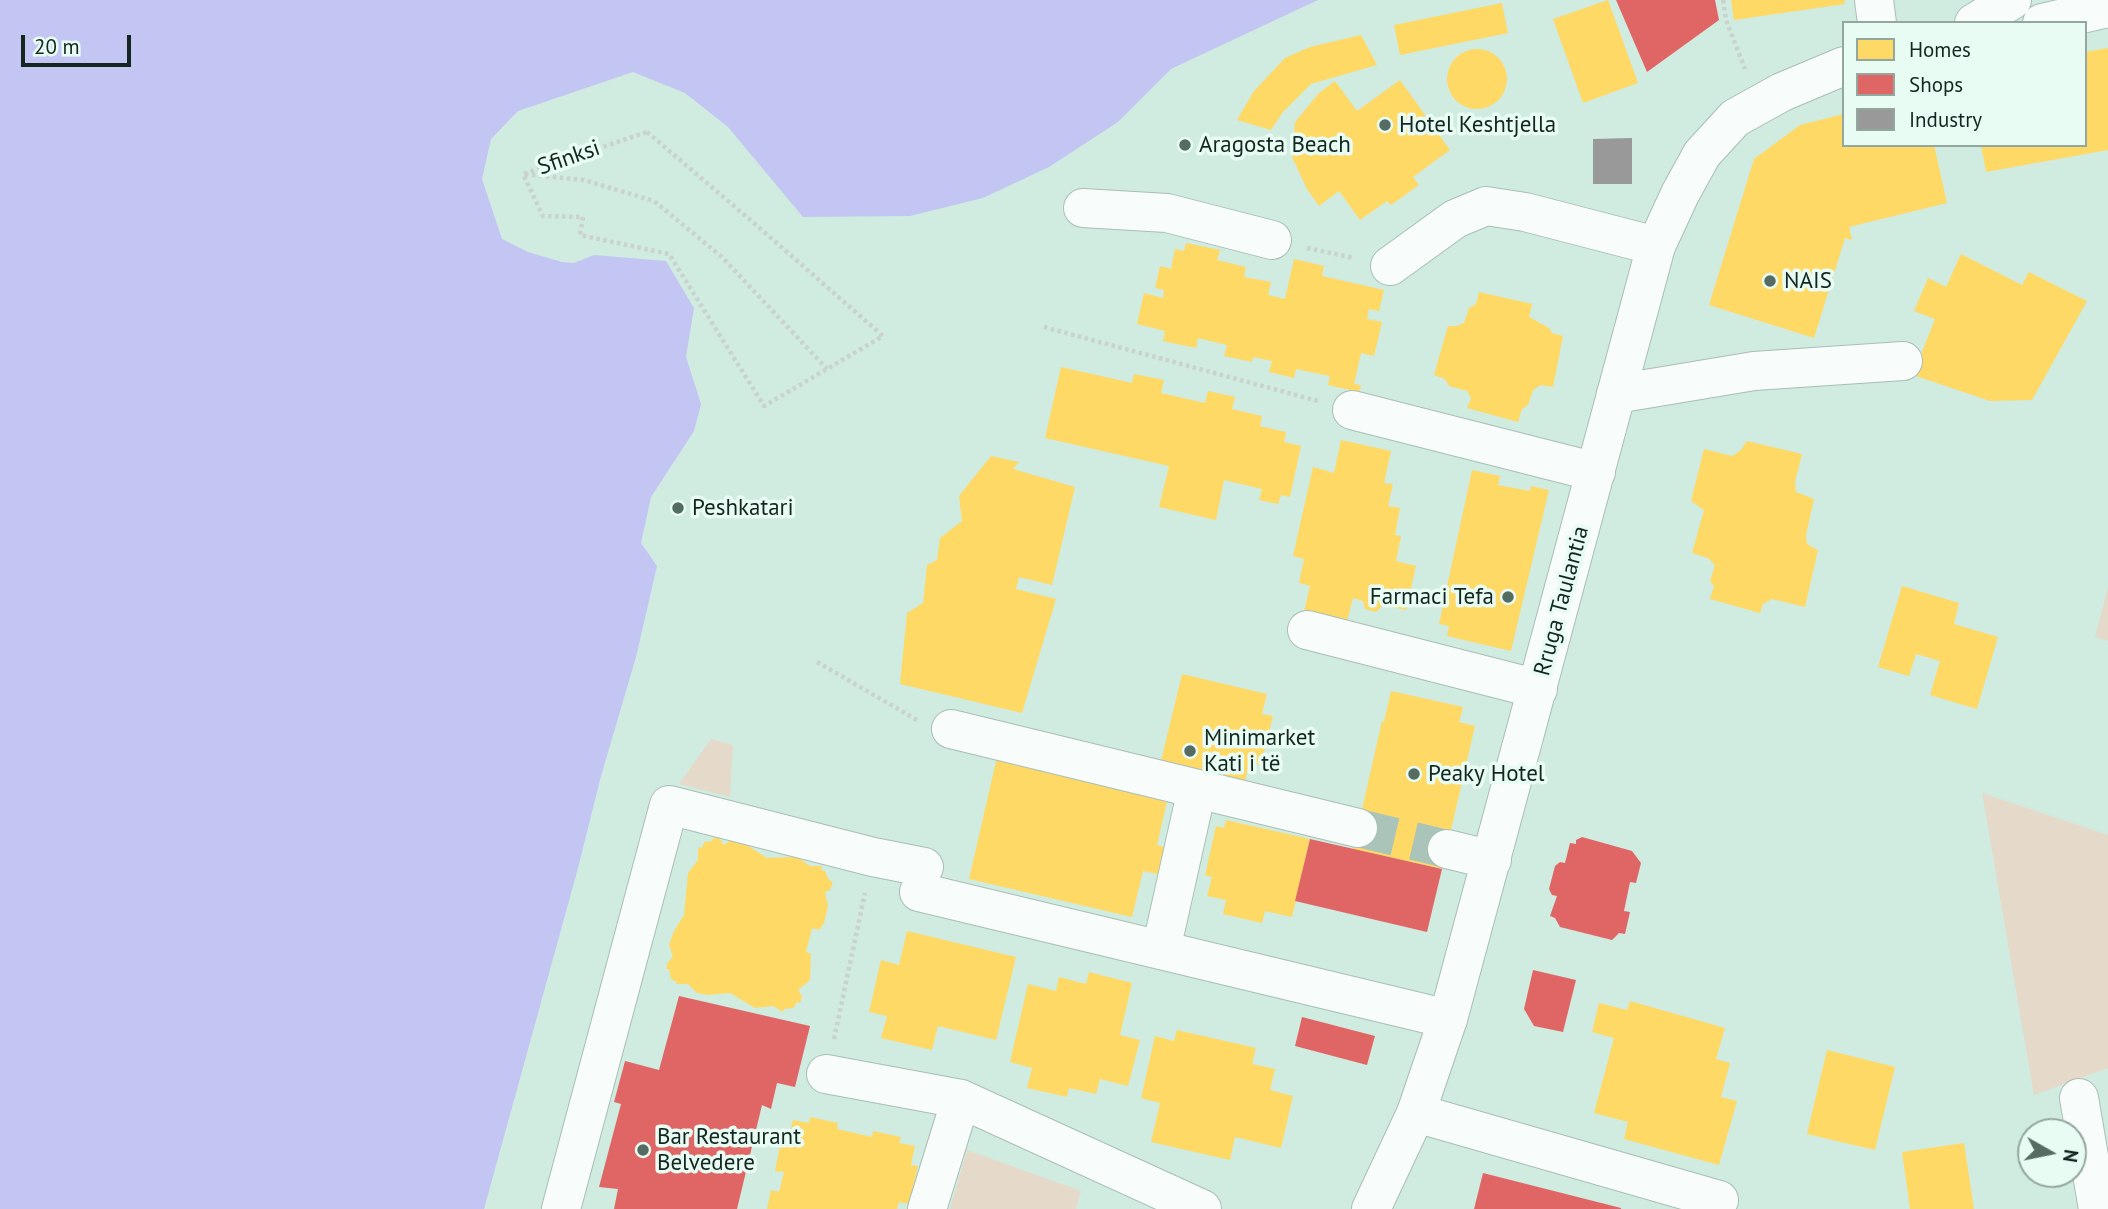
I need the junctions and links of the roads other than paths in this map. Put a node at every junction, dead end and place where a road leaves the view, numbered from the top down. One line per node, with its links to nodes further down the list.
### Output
1 (1874, 0): 4 (street)
2 (2012, 0): 5 (street)
3 (2108, 8): 6 (street)
4 (1877, 21)
5 (1978, 21)
6 (2051, 21)
7 (1842, 67): 10 (street, Rruga Taulantia)
8 (1083, 208): 9 (street)
9 (1272, 240)
10 (1656, 246): 11 (street); 13 (street, Rruga Taulantia)
11 (1390, 266)
12 (1903, 360): 13 (street)
13 (1616, 394): 15 (street, Rruga Taulantia)
14 (1352, 410): 15 (street)
15 (1597, 472): 17 (street, Rruga Taulantia)
16 (1307, 630): 17 (street)
17 (1538, 689): 22 (street, Rruga Taulantia)
18 (951, 729): 19 (street)
19 (1197, 789): 20 (street); 23 (street)
20 (1358, 828)
21 (1447, 849): 22 (street)
22 (1492, 860): 24 (street, Rruga Taulantia)
23 (1161, 950): 24 (street); 30 (street)
24 (1448, 1019): 28 (street, Rruga Taulantia)
25 (826, 1074): 27 (street)
26 (2079, 1098): 34 (street)
27 (961, 1099): 31 (street); 32 (street)
28 (1416, 1113): 29 (street); 33 (street, Rruga Taulantia)
29 (1719, 1200)
30 (561, 1209)
31 (927, 1209)
32 (1202, 1209)
33 (1371, 1209)
34 (2098, 1209)

